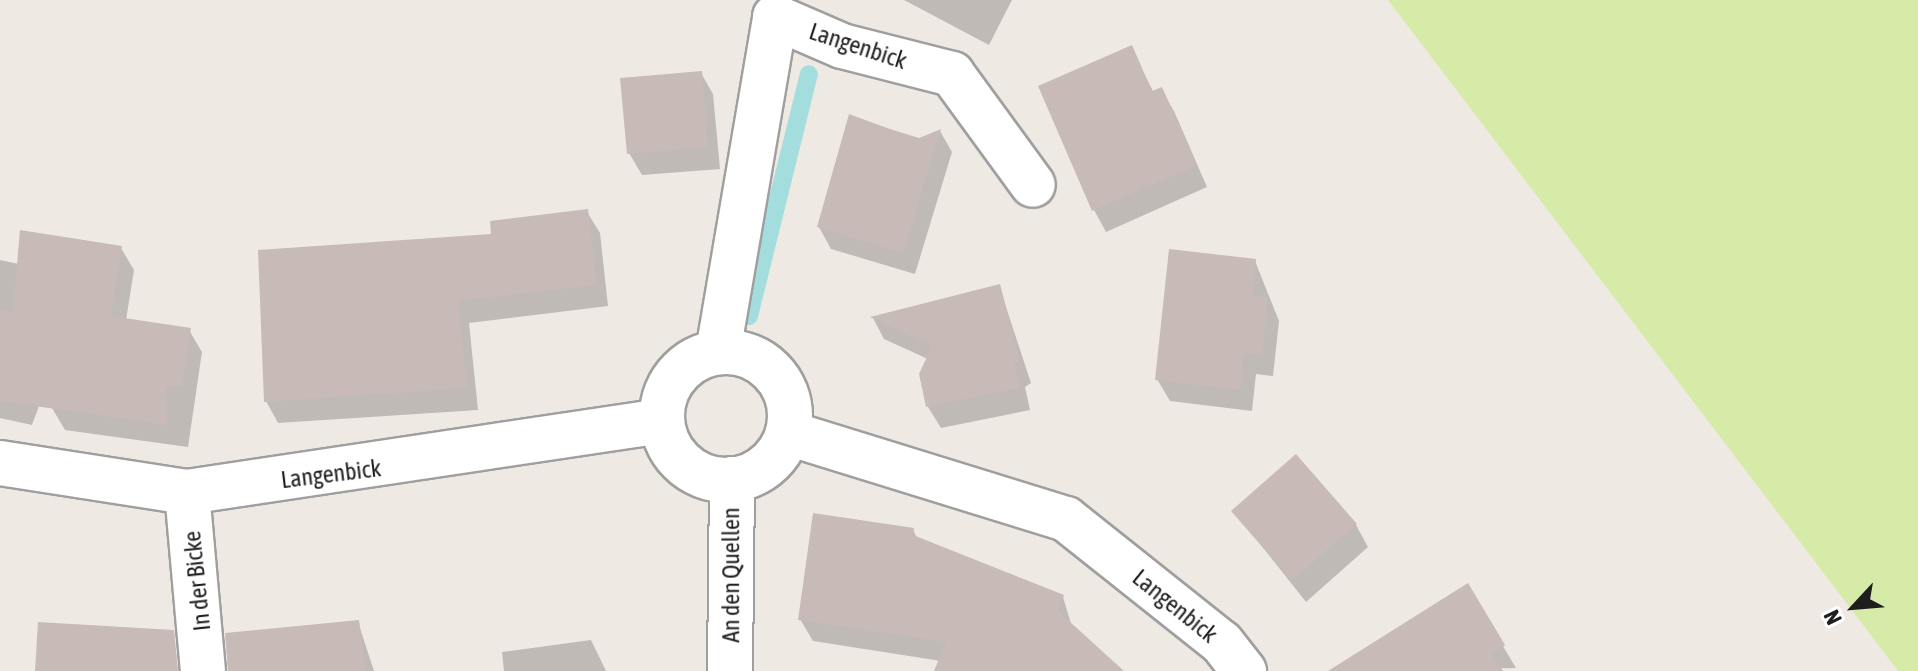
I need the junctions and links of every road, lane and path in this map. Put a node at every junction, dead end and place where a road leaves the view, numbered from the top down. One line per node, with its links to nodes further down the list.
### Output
1 (1033, 185): 2 (street, Langenbick)
2 (718, 352): 3 (street); 4 (street)
3 (662, 421): 6 (street); 7 (street, Langenbick)
4 (788, 433): 6 (street); 10 (street, Langenbick)
5 (0, 463): 7 (street, Langenbick)
6 (732, 479): 9 (street, An den Quellen)
7 (187, 492): 8 (street, In der Bicke)
8 (203, 671)
9 (730, 671)
10 (1244, 671)

